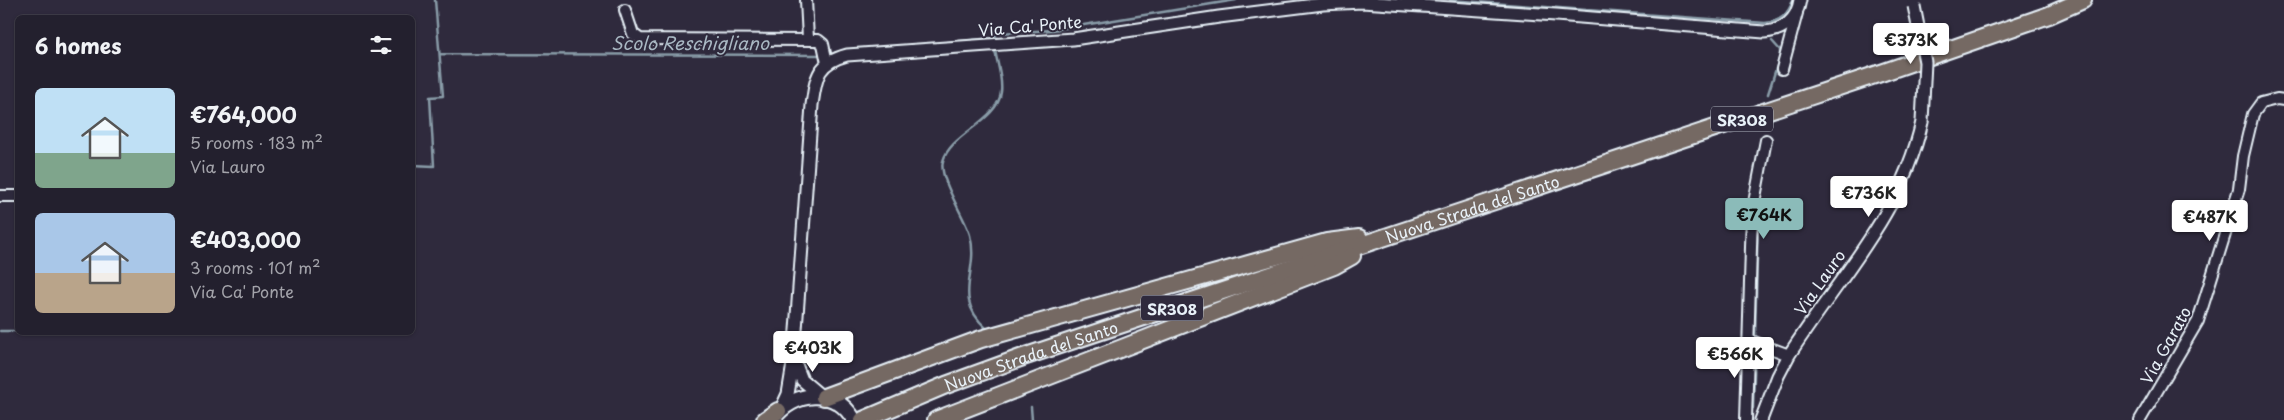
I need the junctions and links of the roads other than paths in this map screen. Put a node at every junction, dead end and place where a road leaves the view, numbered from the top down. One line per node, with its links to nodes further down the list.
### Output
1 (806, 0): 8 (street)
2 (1800, 0): 6 (street)
3 (2083, 0): 16 (highway, Nuova Strada del Santo / SR308)
4 (1914, 3): 18 (street, Via Lauro, bridge)
5 (625, 10): 8 (street)
6 (1797, 13): 7 (street); 9 (street)
7 (1771, 32): 9 (street); 10 (street, Via Ca' Ponte)
8 (808, 39): 10 (street)
9 (1788, 49): 11 (street)
10 (827, 63): 19 (street)
11 (1782, 69)
12 (2284, 100): 27 (street, Via Garato)
13 (1766, 140): 17 (street)
14 (0, 196): 15 (street)
15 (15, 196)
16 (1398, 232): 20 (highway); 23 (highway, Nuova Strada del Santo / SR308); 24 (highway)
17 (1750, 340): 18 (street); 25 (street)
18 (1789, 355): 26 (street, Via Lauro)
19 (794, 358): 20 (street); 21 (street)
20 (823, 396): 21 (main road); 22 (main road)
21 (774, 415)
22 (854, 420)
23 (863, 420)
24 (936, 420)
25 (1746, 420)
26 (1761, 420)
27 (2140, 420)

